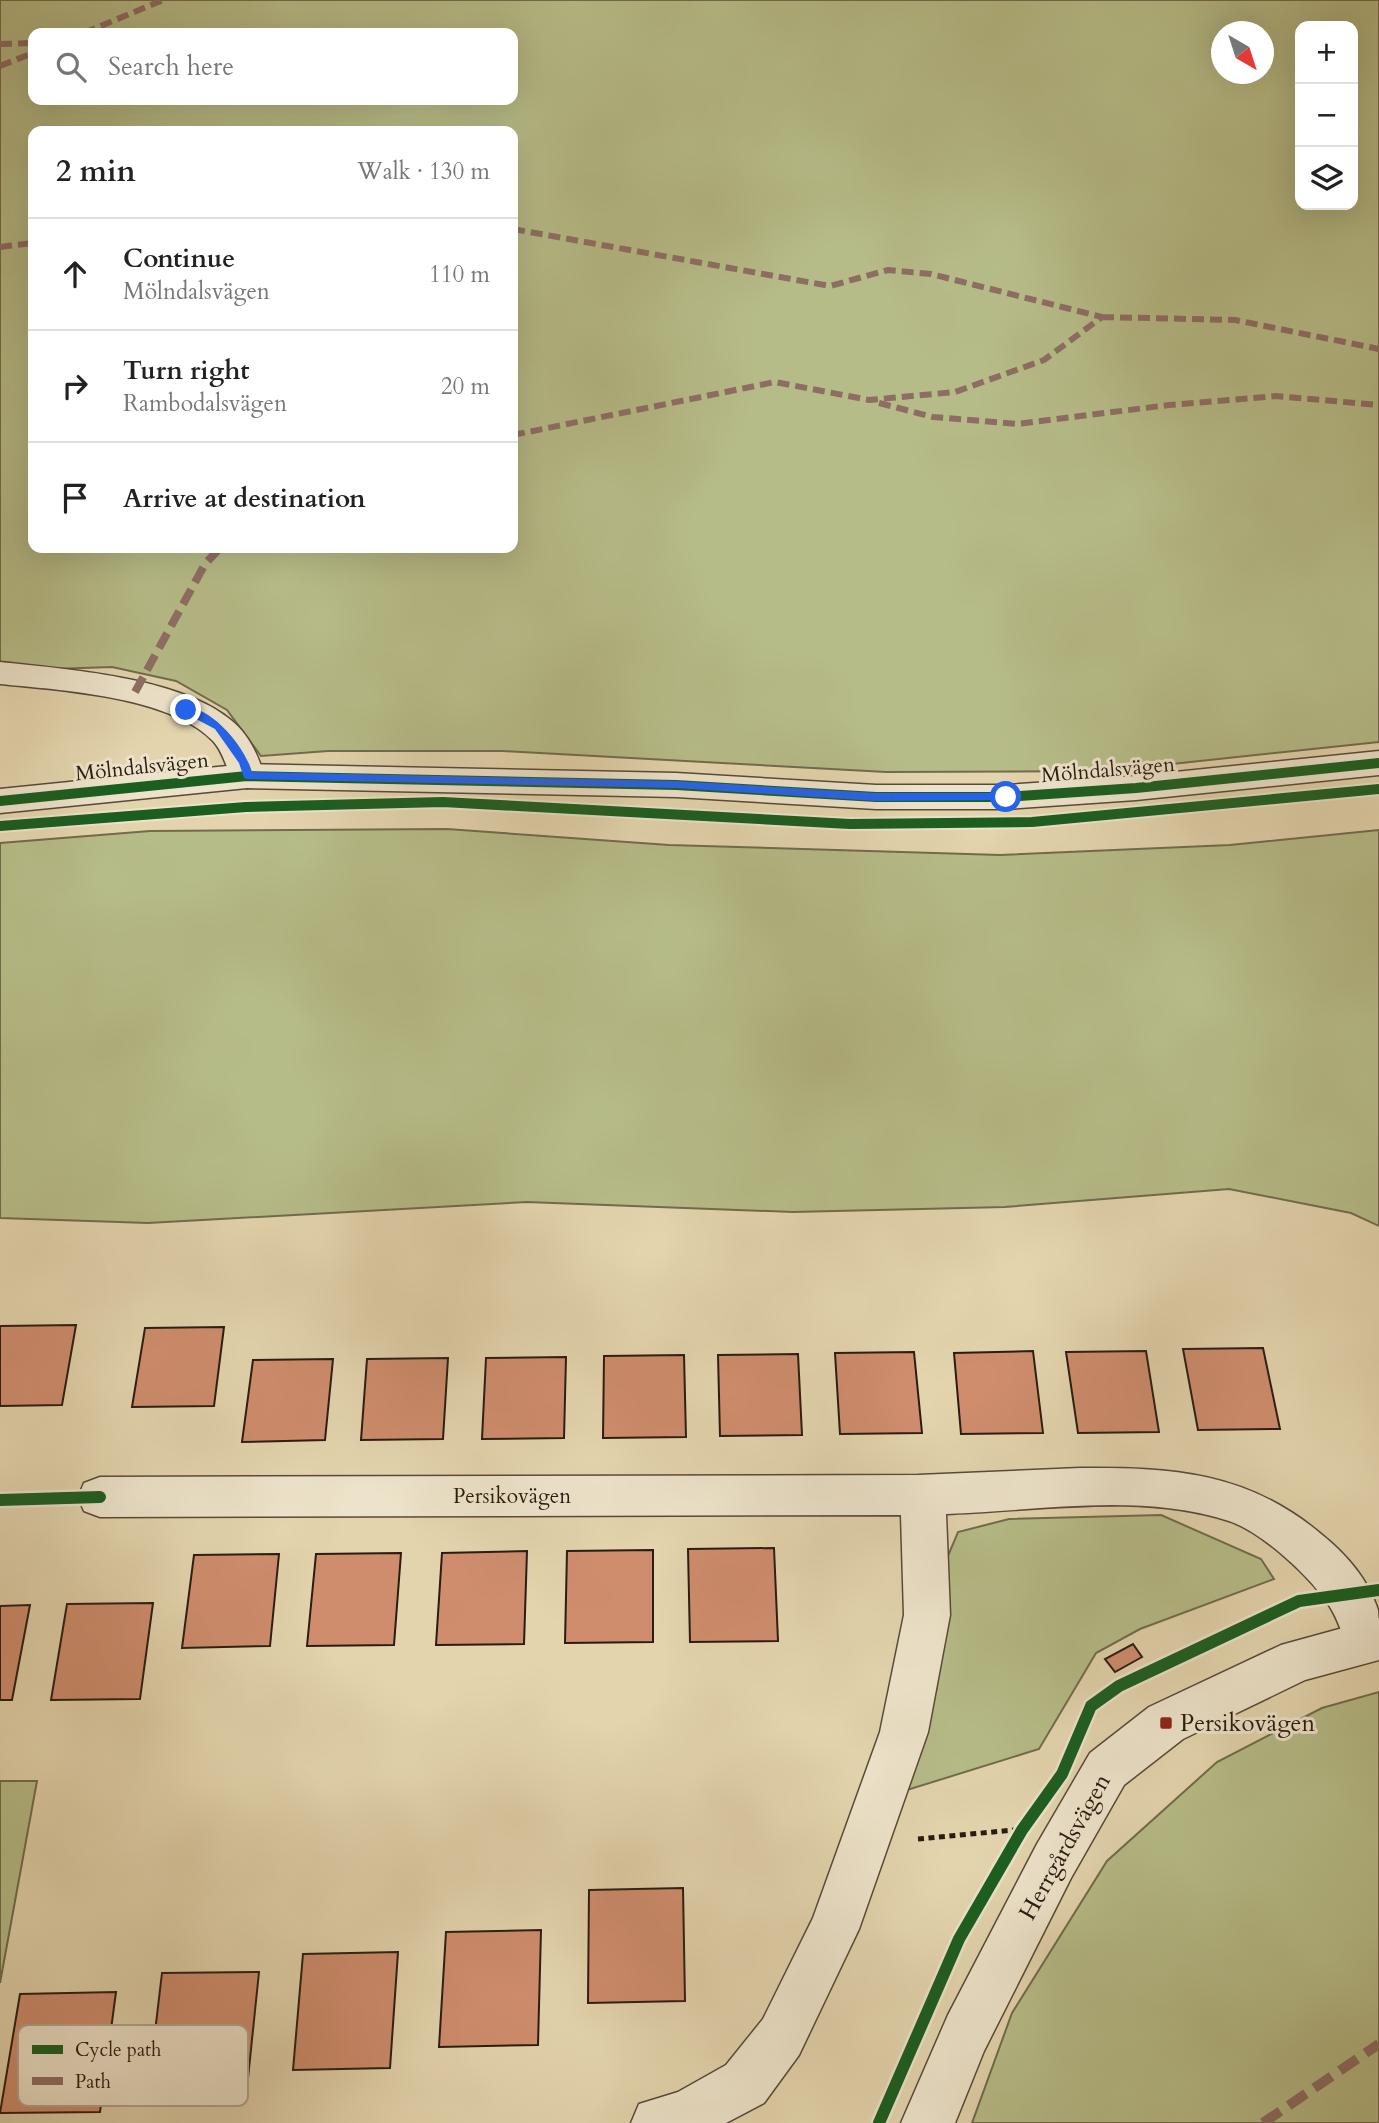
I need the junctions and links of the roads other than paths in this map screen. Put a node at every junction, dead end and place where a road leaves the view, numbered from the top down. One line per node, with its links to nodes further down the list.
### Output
1 (0, 673): 3 (street)
2 (1379, 763): 3 (street, Mölndalsvägen)
3 (247, 776): 4 (street, Mölndalsvägen)
4 (0, 802)
5 (923, 1494): 6 (street, Persikovägen); 7 (street, Persikovägen); 8 (street)
6 (100, 1497)
7 (1373, 1640): 9 (street, Herrgårdsvägen)
8 (659, 2123)
9 (928, 2123)

